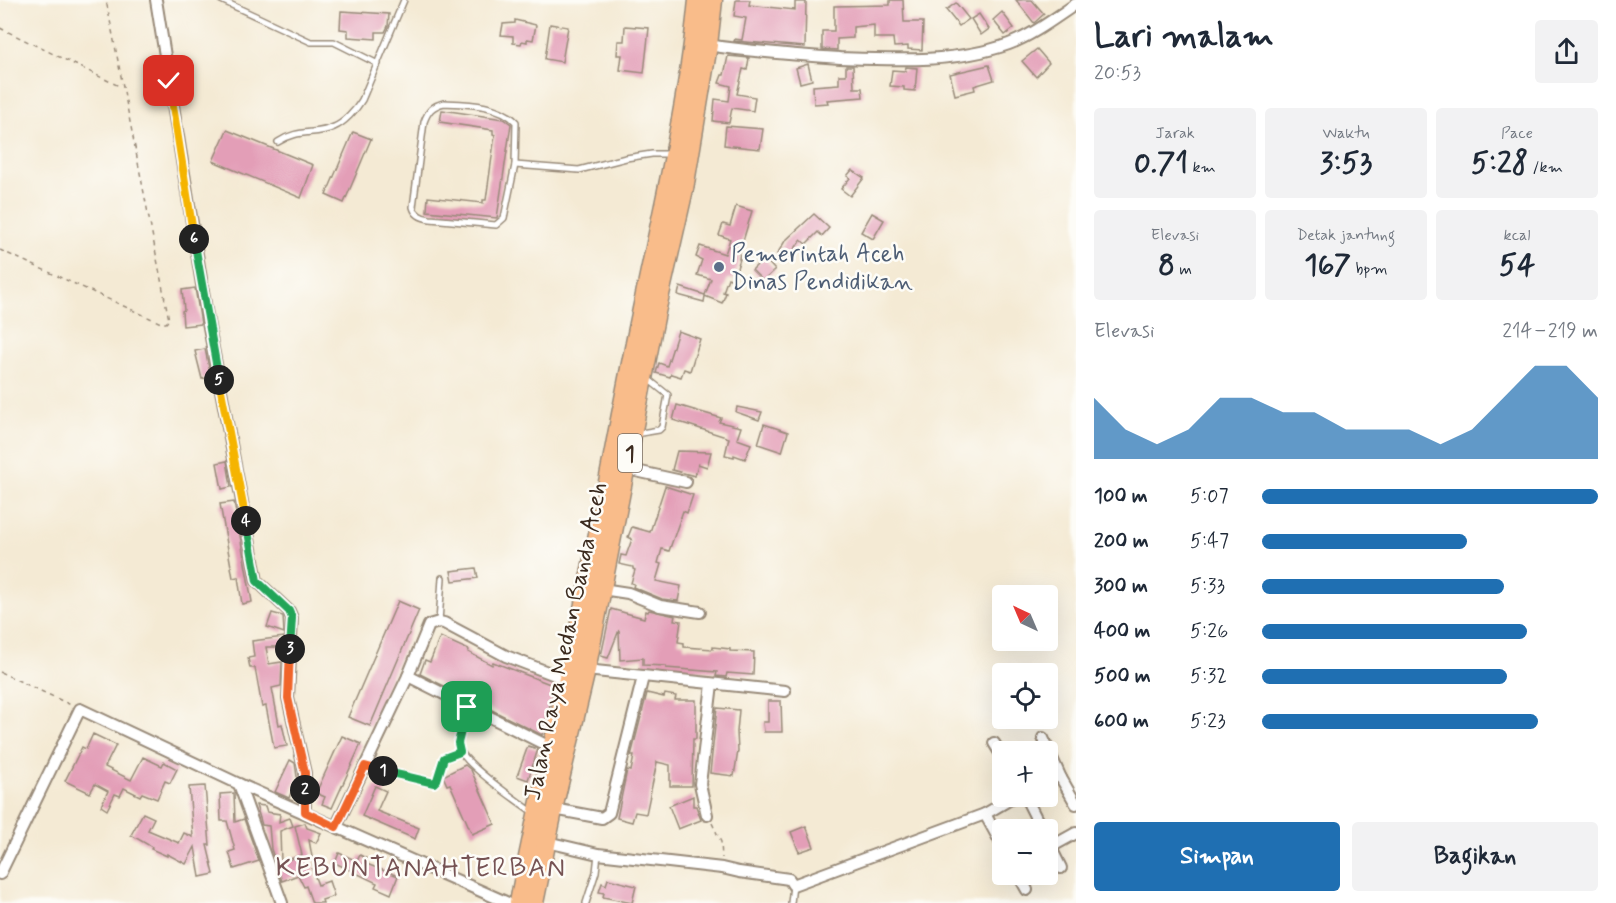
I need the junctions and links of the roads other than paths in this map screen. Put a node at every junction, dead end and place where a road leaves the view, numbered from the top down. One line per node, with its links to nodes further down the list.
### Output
1 (156, 0): 39 (street)
2 (220, 0): 8 (lane)
3 (404, 0): 8 (lane)
4 (698, 0): 10 (highway, Jalan Raya Medan Banda Aceh / 1)
5 (713, 0): 7 (highway, Jalan Raya Medan Banda Aceh / 1)
6 (1076, 4): 7 (street)
7 (708, 45): 12 (highway, Jalan Raya Medan Banda Aceh / 1)
8 (378, 64): 9 (lane)
9 (278, 142)
10 (675, 154): 11 (lane); 12 (highway, Jalan Raya Medan Banda Aceh / 1)
11 (515, 165): 11 (lane)
12 (649, 311): 13 (highway, Jalan Raya Medan Banda Aceh / 1); 17 (highway, Jalan Raya Medan Banda Aceh / 1)
13 (644, 377): 14 (highway, Jalan Raya Medan Banda Aceh / 1); 14 (lane)
14 (633, 435): 15 (highway, Jalan Raya Medan Banda Aceh / 1)
15 (627, 469): 16 (street); 17 (highway, Jalan Raya Medan Banda Aceh / 1)
16 (686, 482)
17 (608, 521): 19 (highway, Jalan Raya Medan Banda Aceh / 1); 25 (highway, Jalan Raya Medan Banda Aceh / 1)
18 (442, 578): 21 (lane)
19 (602, 589): 20 (street); 22 (highway, Jalan Raya Medan Banda Aceh / 1)
20 (700, 612)
21 (439, 622): 23 (street); 25 (street)
22 (586, 670): 24 (street); 36 (highway, Jalan Raya Medan Banda Aceh / 1)
23 (408, 676): 28 (street); 32 (street)
24 (643, 677): 26 (street); 36 (street)
25 (568, 680): 30 (highway, Jalan Raya Medan Banda Aceh / 1)
26 (712, 684): 27 (street); 41 (street)
27 (785, 691)
28 (467, 707): 30 (street); 31 (lane)
29 (1042, 738): 34 (street)
30 (552, 748): 36 (highway, Jalan Raya Medan Banda Aceh / 1)
31 (460, 752): 32 (lane); 36 (lane)
32 (365, 766): 42 (street)
33 (1058, 777): 34 (street)
34 (1061, 778): 37 (street)
35 (239, 784): 39 (street); 50 (street); 54 (street)
36 (547, 803): 46 (highway, Jalan Raya Medan Banda Aceh / 1); 56 (highway, Jalan Raya Medan Banda Aceh / 1)
37 (1076, 804)
38 (997, 807): 40 (street)
39 (305, 812): 42 (street)
40 (985, 814): 43 (street); 51 (street)
41 (707, 815)
42 (336, 827): 55 (street)
43 (992, 827)
44 (1076, 833): 45 (street)
45 (1058, 841)
46 (547, 842): 47 (street); 57 (highway, Jalan Raya Medan Banda Aceh / 1)
47 (598, 854): 51 (street); 58 (lane)
48 (1058, 863): 49 (street)
49 (1061, 868)
50 (0, 874)
51 (794, 885): 59 (lane)
52 (1024, 885): 53 (street)
53 (1027, 890)
54 (282, 903)
55 (508, 903)
56 (519, 903)
57 (534, 903)
58 (586, 903)
59 (791, 903)

